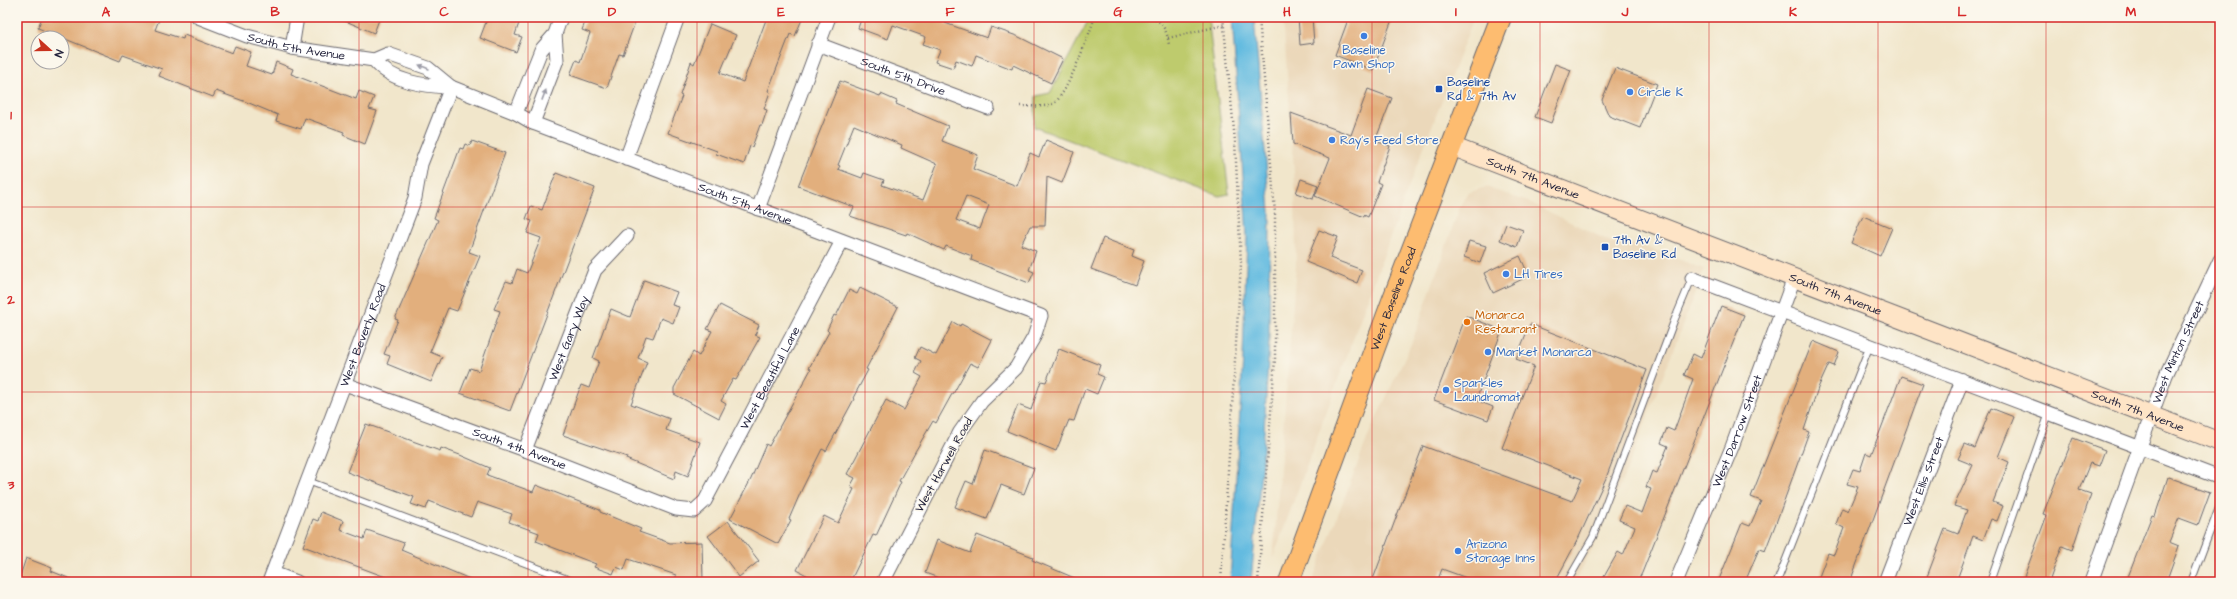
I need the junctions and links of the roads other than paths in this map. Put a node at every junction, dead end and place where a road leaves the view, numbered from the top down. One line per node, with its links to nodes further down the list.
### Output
1 (198, 17): 9 (street, South 5th Avenue)
2 (297, 17): 9 (street)
3 (561, 17): 7 (street)
4 (678, 17): 20 (street)
5 (829, 17): 8 (street)
6 (1501, 17): 19 (main road, West Baseline Road)
7 (555, 34): 12 (street); 14 (street)
8 (818, 44): 16 (street, South 5th Drive); 21 (street)
9 (292, 48): 10 (street, South 5th Avenue)
10 (374, 60): 11 (street, South 5th Avenue); 13 (street, South 5th Avenue)
11 (405, 60): 13 (street); 15 (street, South 5th Avenue, one-way to 11)
12 (532, 72): 14 (street); 17 (street)
13 (399, 77): 15 (street, South 5th Avenue)
14 (550, 79): 18 (street, one-way to 14)
15 (451, 87): 17 (street, South 5th Avenue); 31 (street, West Beverly Road)
16 (988, 108)
17 (516, 113): 18 (street, South 5th Avenue)
18 (533, 123): 20 (street, South 5th Avenue)
19 (1451, 146): 26 (main road, South 7th Avenue); 45 (main road, West Baseline Road)
20 (626, 160): 21 (street, South 5th Avenue)
21 (758, 209): 23 (street, South 5th Avenue)
22 (627, 236): 36 (street, West Gary Way)
23 (842, 241): 28 (street, South 5th Avenue); 40 (street, West Beautiful Lane)
24 (2220, 260): 33 (street, West Minton Street)
25 (1692, 278): 27 (street); 46 (lane)
26 (1794, 278): 27 (street, West Darrow Street); 33 (main road, South 7th Avenue)
27 (1782, 312): 29 (street); 47 (street, West Darrow Street)
28 (1041, 316): 44 (street, West Harwell Road)
29 (1871, 345): 30 (street); 48 (lane)
30 (1962, 380): 32 (street); 49 (street, West Ellis Street)
31 (345, 384): 36 (street, South 4th Avenue); 38 (street, West Beverly Road)
32 (2049, 413): 35 (street); 50 (lane)
33 (2151, 417): 34 (main road, South 7th Avenue); 35 (street, West Minton Street)
34 (2220, 442)
35 (2140, 447): 37 (street); 51 (street, West Minton Street)
36 (525, 450): 40 (street, South 4th Avenue)
37 (2220, 478)
38 (308, 481): 41 (street, West Beverly Road); 43 (lane)
39 (2220, 505): 52 (lane)
40 (694, 511)
41 (271, 578): 42 (street)
42 (297, 582)
43 (575, 582)
44 (883, 582)
45 (1289, 582)
46 (1567, 582)
47 (1676, 582)
48 (1777, 582)
49 (1885, 582)
50 (1990, 582)
51 (2091, 582)
52 (2191, 582)

